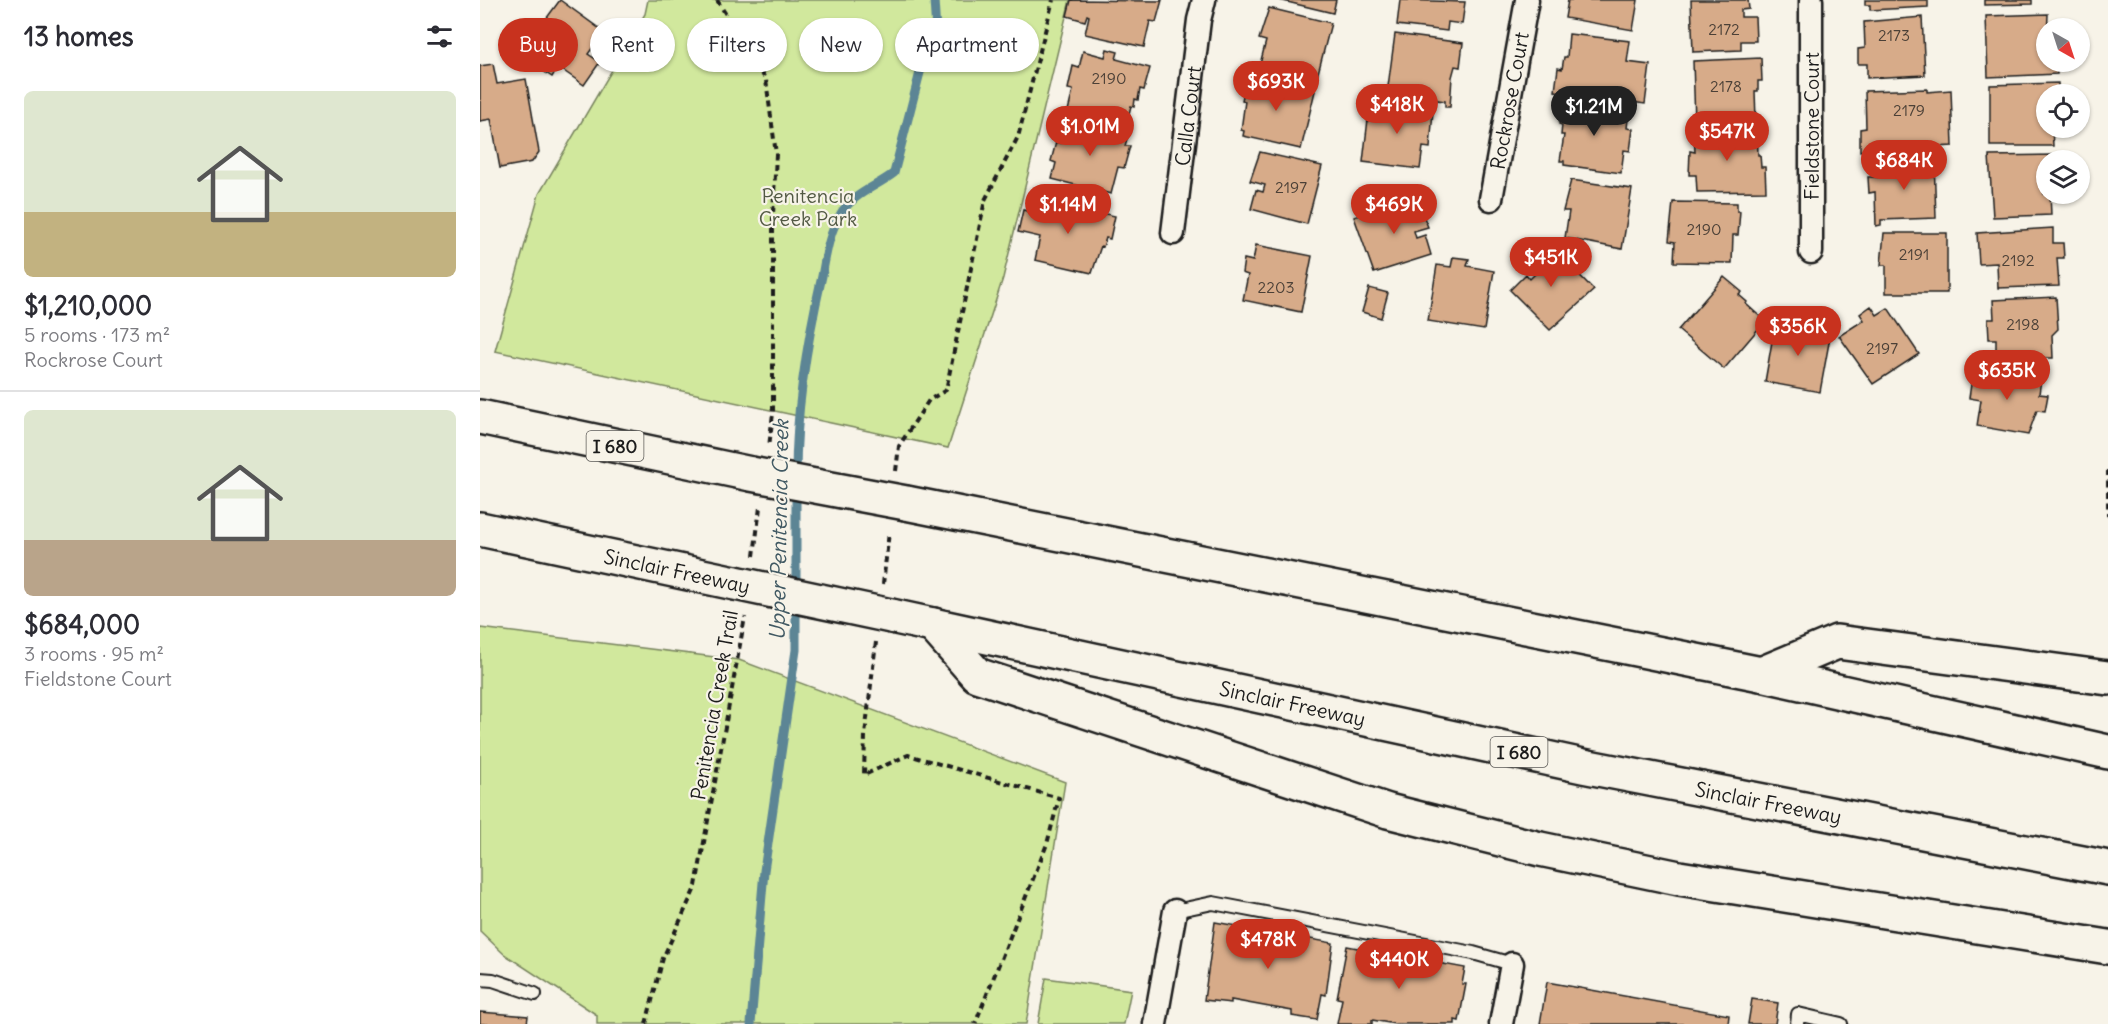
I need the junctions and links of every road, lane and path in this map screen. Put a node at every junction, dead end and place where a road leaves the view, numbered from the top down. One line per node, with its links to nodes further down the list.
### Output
1 (717, 0): 11 (path)
2 (1053, 0): 12 (path)
3 (1204, 0): 7 (street, Calla Court)
4 (1527, 0): 6 (street, Rockrose Court)
5 (1811, 0): 8 (street, Fieldstone Court)
6 (1491, 199)
7 (1173, 233)
8 (1810, 252)
9 (480, 417): 11 (highway, I 680)
10 (2108, 470): 13 (path)
11 (760, 472): 12 (highway, I 680, bridge); 15 (path)
12 (897, 504): 17 (path); 19 (highway, I 680)
13 (2108, 516)
14 (480, 530): 15 (highway, Sinclair Freeway / I 680)
15 (743, 574): 17 (highway, Sinclair Freeway / I 680, bridge)
16 (746, 613): 30 (path, Penitencia Creek Trail)
17 (883, 614): 18 (highway, Sinclair Freeway / I 680); 31 (path)
18 (933, 625): 22 (highway, Sinclair Freeway / I 680); 24 (highway)
19 (1761, 674): 20 (highway); 21 (highway, I 680)
20 (2108, 678)
21 (2108, 752)
22 (2108, 868)
23 (1175, 911): 27 (lane); 32 (street)
24 (2000, 931): 25 (highway); 26 (highway)
25 (2108, 947)
26 (2108, 961)
27 (1512, 964): 33 (street)
28 (480, 979): 29 (lane)
29 (536, 994)
30 (646, 1024)
31 (975, 1024)
32 (1155, 1024)
33 (1501, 1024)
34 (1797, 1024): 35 (lane)
35 (1841, 1024)

